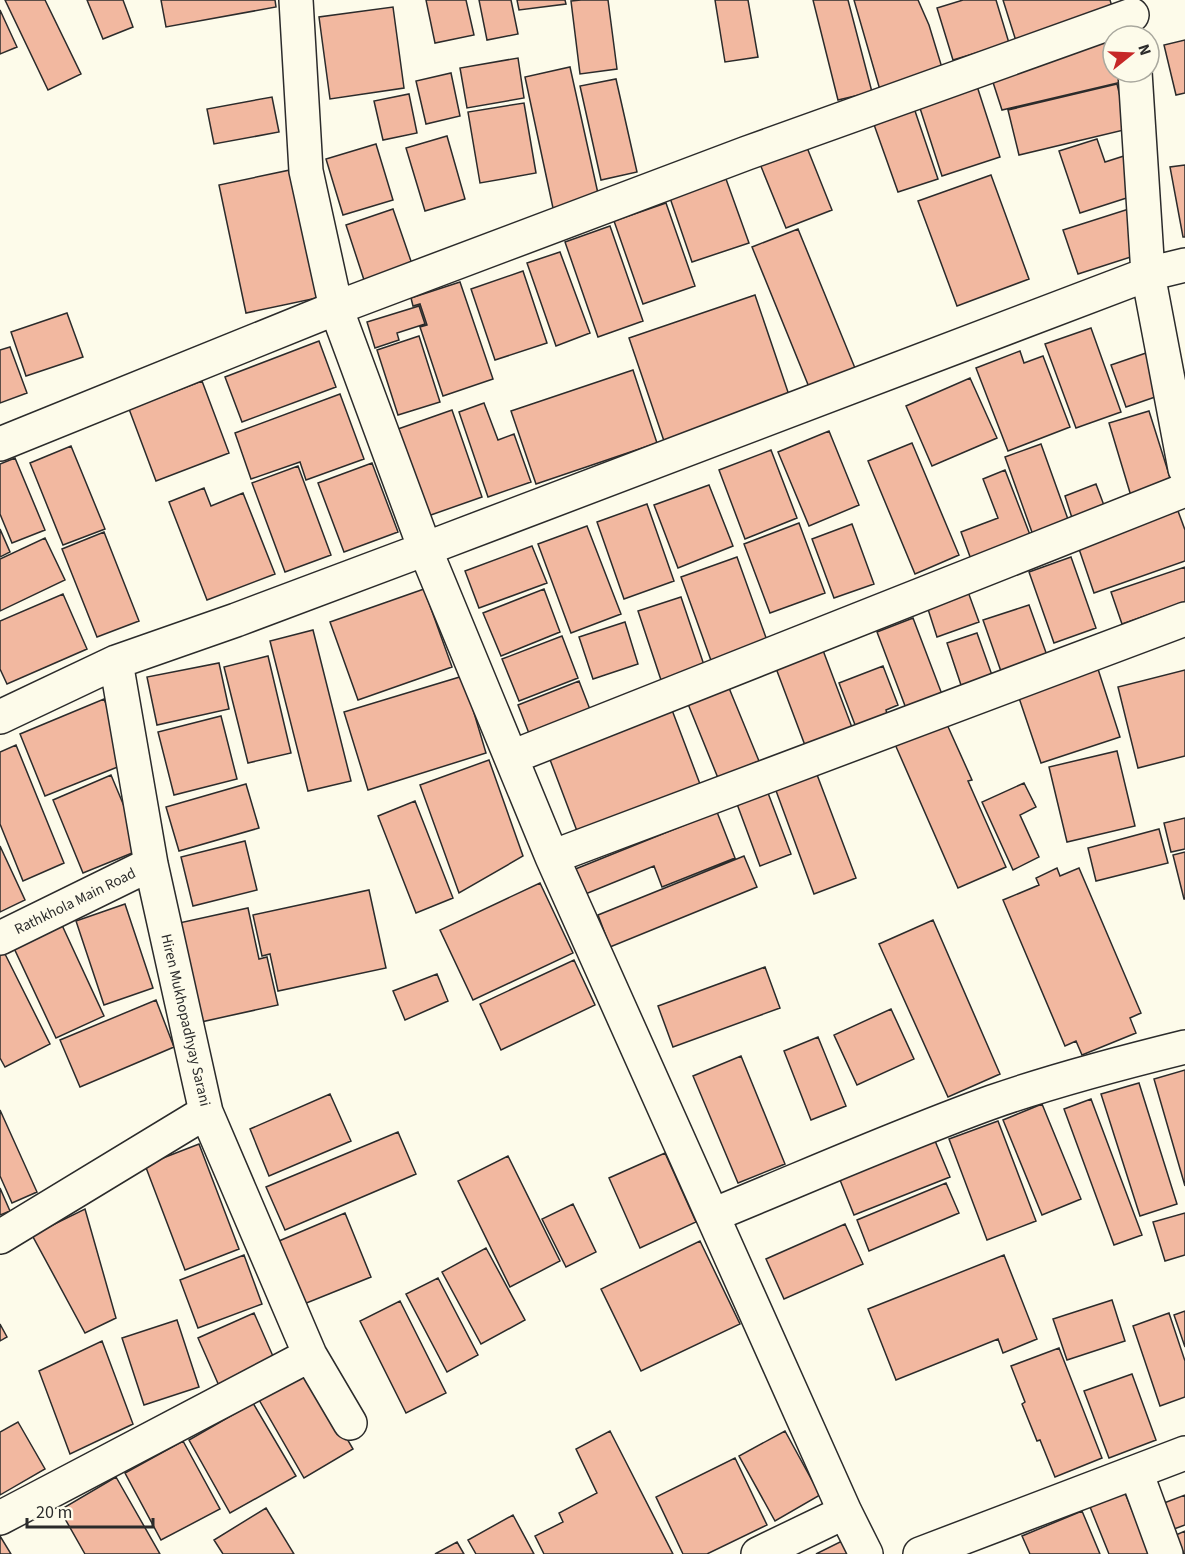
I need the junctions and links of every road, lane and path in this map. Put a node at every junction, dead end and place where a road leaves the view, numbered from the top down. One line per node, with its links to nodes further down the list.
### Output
1 (296, 0): 6 (street)
2 (1132, 17): 6 (street)
3 (1137, 84): 5 (street)
4 (1185, 265): 5 (street)
5 (1148, 274): 8 (street); 10 (street)
6 (336, 308): 7 (street); 10 (street)
7 (0, 444)
8 (1185, 469)
9 (1185, 490): 14 (street)
10 (425, 549): 12 (street); 14 (street)
11 (1185, 619): 15 (street)
12 (116, 662): 13 (street); 16 (street, Hiren Mukhopadhyay Sarani)
13 (0, 717)
14 (512, 757): 15 (street)
15 (552, 857): 20 (street)
16 (151, 864): 17 (street, Rathkhola Main Road); 19 (street, Hiren Mukhopadhyay Sarani)
17 (0, 938)
18 (1185, 1047): 20 (street)
19 (206, 1112): 21 (street); 22 (street, Hiren Mukhopadhyay Sarani)
20 (713, 1215): 26 (street)
21 (0, 1238)
22 (310, 1354): 23 (street, Hiren Mukhopadhyay Sarani); 27 (street)
23 (350, 1423)
24 (1185, 1454): 25 (street)
25 (1136, 1472): 30 (street); 31 (street)
26 (845, 1512): 28 (street); 29 (street)
27 (0, 1518)
28 (758, 1554)
29 (866, 1554)
30 (920, 1554)
31 (1166, 1554)

